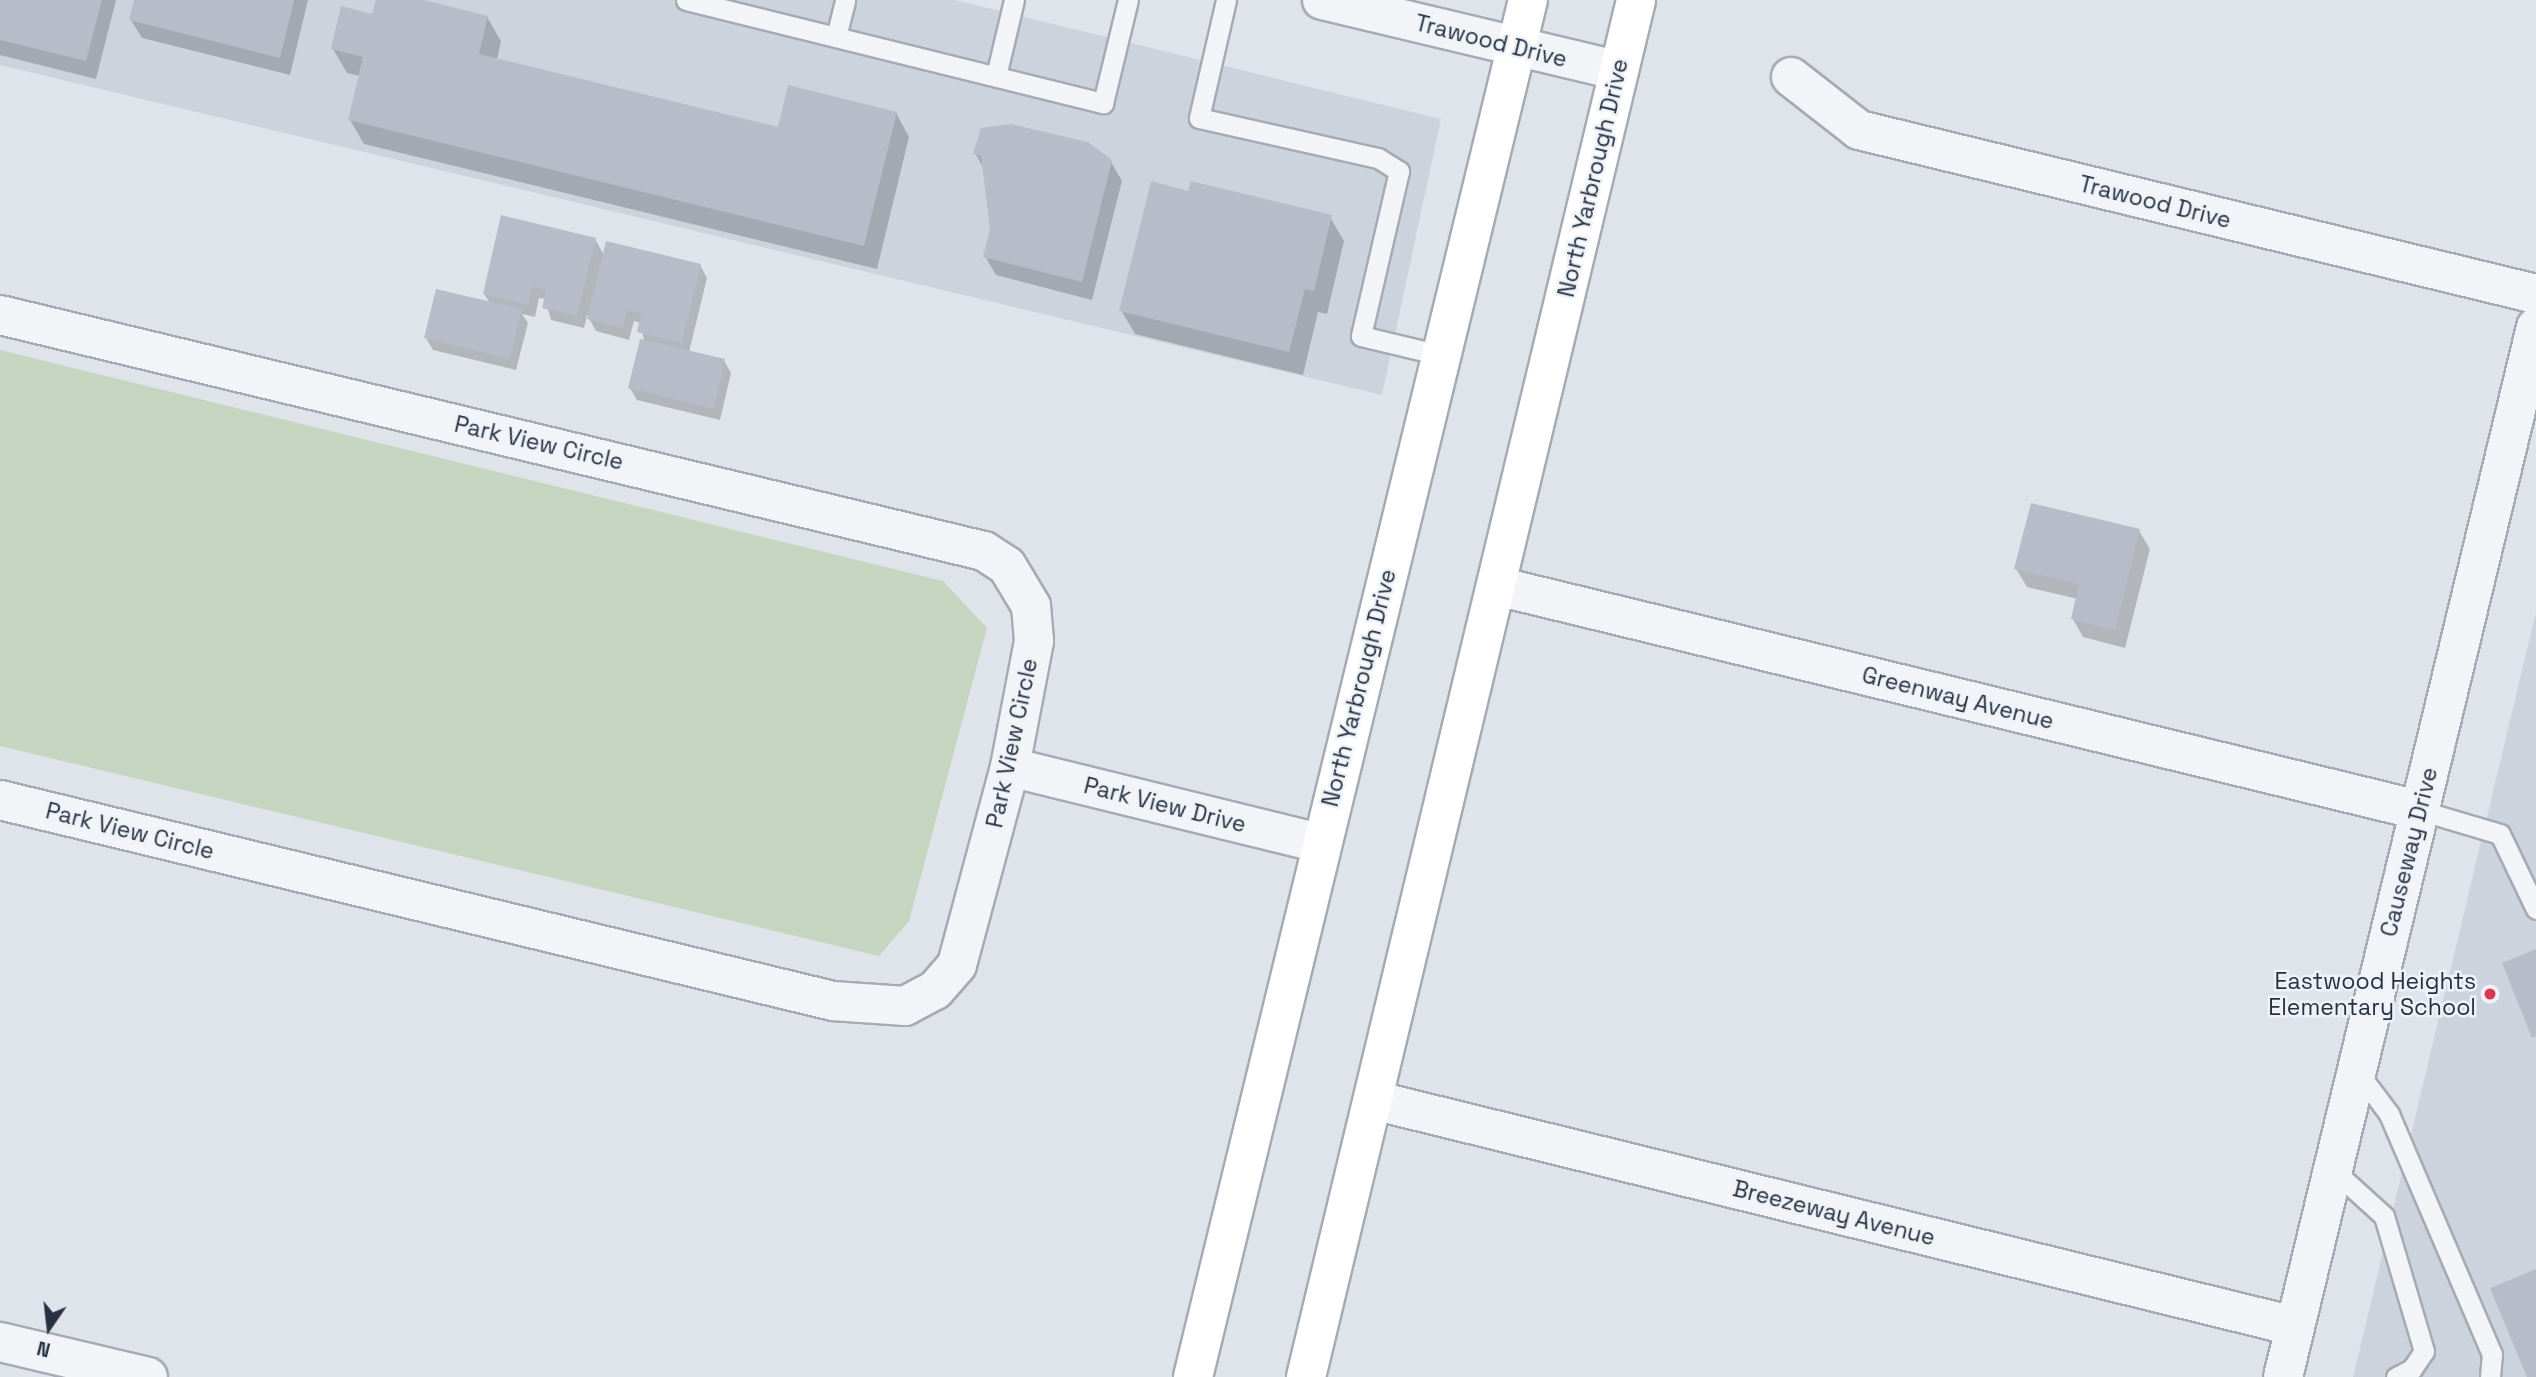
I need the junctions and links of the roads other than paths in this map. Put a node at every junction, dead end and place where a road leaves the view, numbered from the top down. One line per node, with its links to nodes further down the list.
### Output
1 (687, 0): 9 (lane)
2 (845, 0): 9 (lane)
3 (1014, 0): 12 (lane)
4 (1128, 0): 12 (lane)
5 (1226, 0): 17 (lane)
6 (1322, 0): 10 (street, Trawood Drive)
7 (1528, 0): 10 (main road, North Yarbrough Drive)
8 (1636, 0): 11 (main road, North Yarbrough Drive)
9 (836, 37): 12 (lane)
10 (1517, 47): 11 (street, Trawood Drive); 17 (main road, North Yarbrough Drive)
11 (1619, 72): 18 (main road, North Yarbrough Drive)
12 (996, 76)
13 (1791, 77): 14 (street, Trawood Drive)
14 (2536, 294)
15 (0, 316): 19 (street, Park View Circle)
16 (2536, 327): 21 (street, Causeway Drive)
17 (1441, 355): 22 (main road, North Yarbrough Drive)
18 (1497, 586): 21 (street, Greenway Avenue); 25 (main road, North Yarbrough Drive)
19 (1010, 767): 20 (street, Park View Circle); 22 (street, Park View Drive)
20 (0, 800)
21 (2419, 810): 23 (lane); 24 (street, Causeway Drive)
22 (1320, 843): 30 (main road, North Yarbrough Drive)
23 (2536, 909)
24 (2356, 1069): 26 (street, Causeway Drive); 34 (lane)
25 (1373, 1100): 27 (street, Breezeway Avenue); 31 (main road, North Yarbrough Drive)
26 (2332, 1169): 27 (street, Causeway Drive); 33 (lane)
27 (2294, 1325): 32 (street, Causeway Drive)
28 (0, 1342): 29 (street)
29 (148, 1377)
30 (1193, 1377)
31 (1306, 1377)
32 (2283, 1377)
33 (2396, 1377)
34 (2490, 1377)

